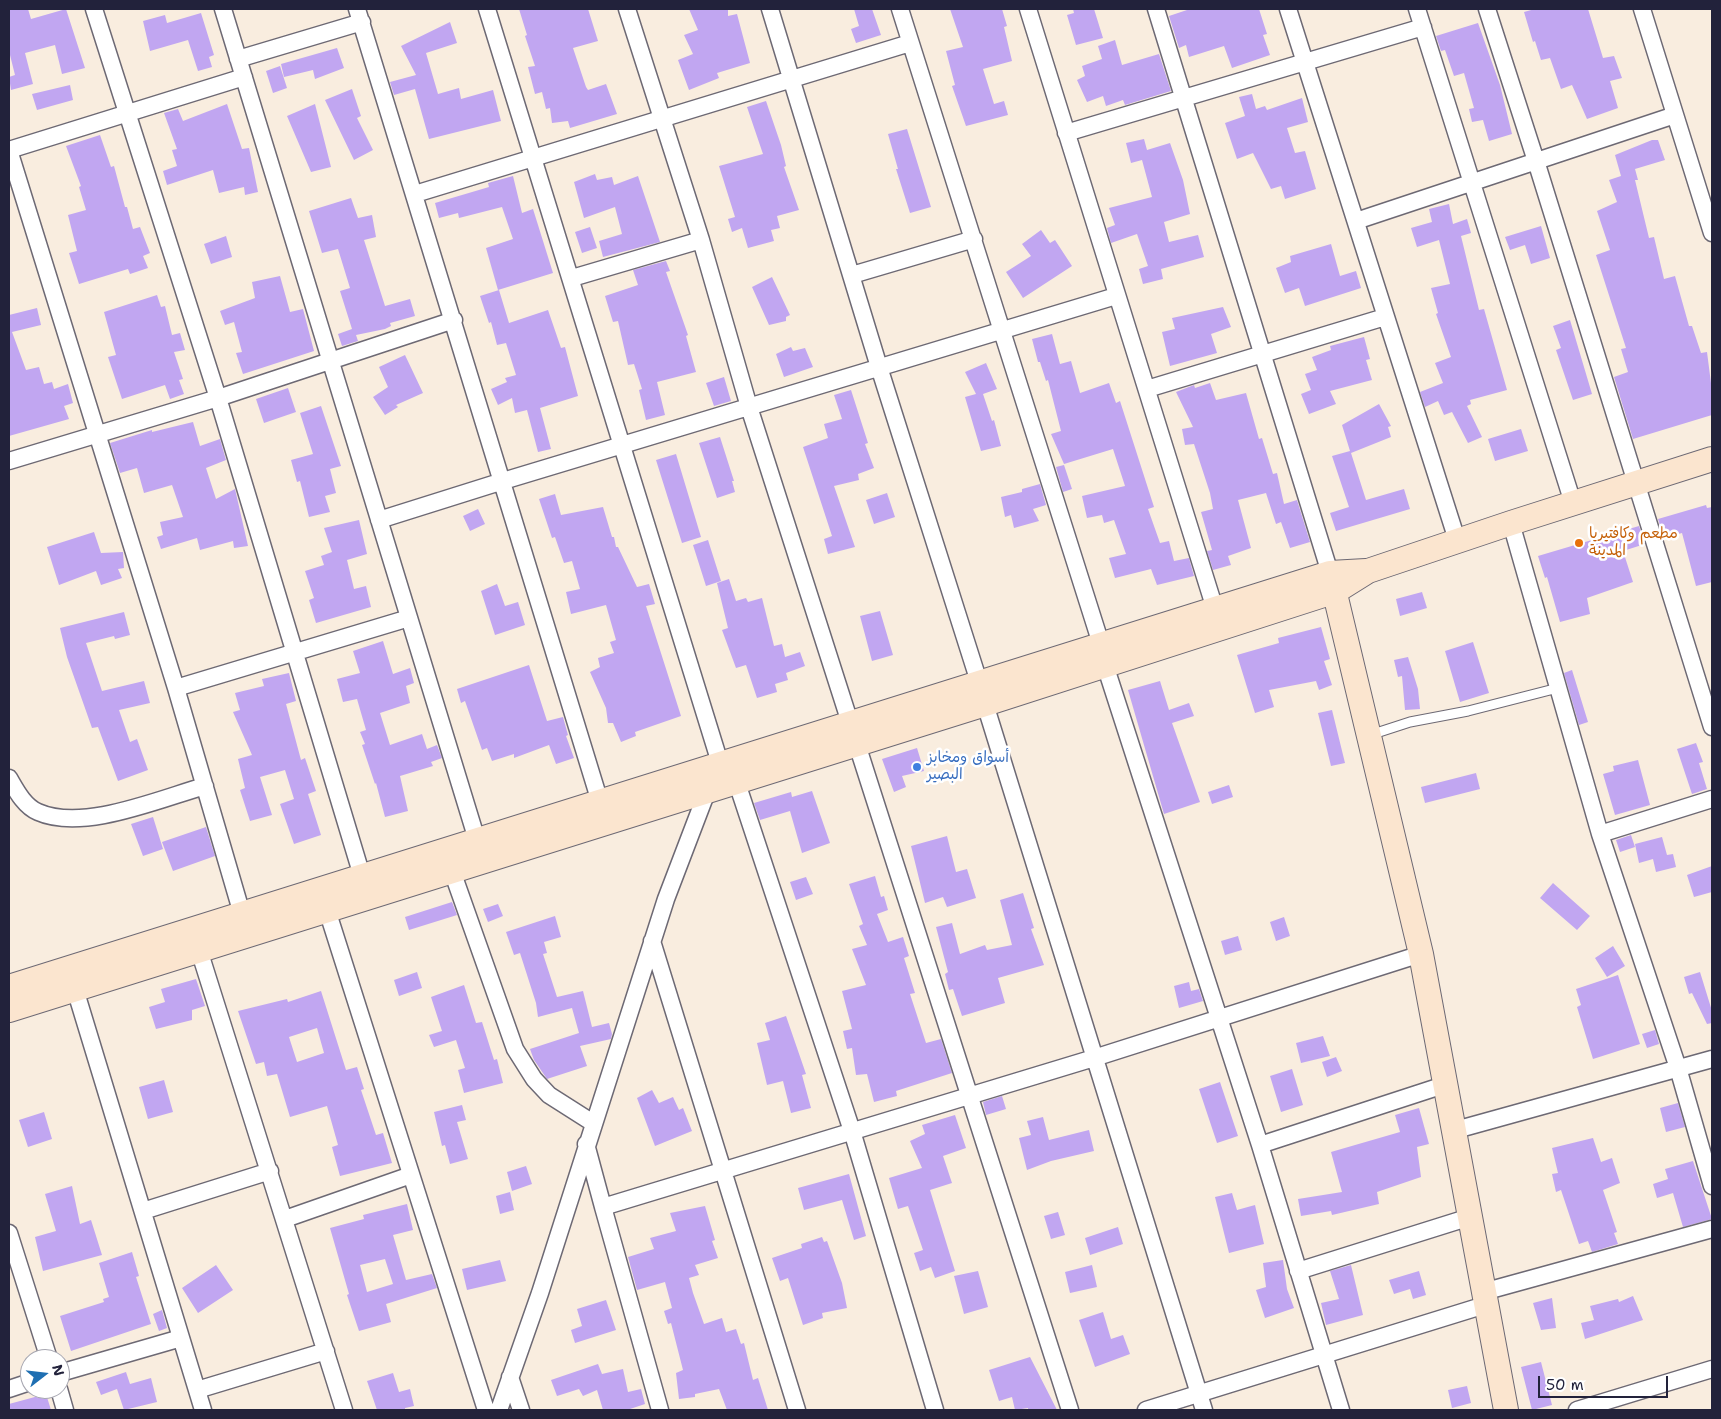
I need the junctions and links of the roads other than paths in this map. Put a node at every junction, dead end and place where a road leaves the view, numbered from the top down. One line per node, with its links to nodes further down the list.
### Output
1 (94, 9): 21 (street)
2 (223, 9): 16 (street)
3 (487, 9): 26 (street)
4 (628, 9): 23 (street)
5 (770, 9): 19 (street)
6 (900, 9): 15 (street)
7 (1028, 9): 24 (street)
8 (1156, 9): 20 (street)
9 (1288, 9): 17 (street)
10 (1417, 9): 14 (street)
11 (1486, 9): 27 (street)
12 (1642, 9): 22 (street)
13 (359, 16): 16 (street); 29 (street)
14 (1423, 27): 17 (street); 28 (street)
15 (910, 43): 19 (street); 33 (street)
16 (238, 59): 18 (street)
17 (1305, 63): 20 (street); 31 (street)
18 (244, 77): 21 (street); 42 (street)
19 (791, 80): 23 (street); 35 (street)
20 (1184, 99): 24 (street); 41 (street)
21 (127, 113): 25 (street); 45 (street)
22 (1675, 115): 27 (street); 30 (street)
23 (663, 118): 26 (street); 34 (street)
24 (1066, 133): 37 (street)
25 (9, 150): 47 (street)
26 (534, 156): 29 (street); 36 (street)
27 (1536, 161): 28 (street); 52 (street)
28 (1470, 183): 31 (street); 53 (street)
29 (414, 194): 39 (street)
30 (1708, 207): 32 (street)
31 (1356, 220): 38 (street)
32 (1712, 233)
33 (974, 239): 35 (street); 40 (street)
34 (700, 240): 36 (street); 46 (street)
35 (852, 275): 43 (street)
36 (572, 278): 48 (street)
37 (1116, 296): 40 (street); 44 (street)
38 (1385, 317): 41 (street); 56 (street)
39 (454, 320): 42 (street); 51 (street)
40 (1003, 331): 43 (street); 61 (street)
41 (1263, 353): 44 (street); 57 (street)
42 (330, 362): 45 (street); 54 (street)
43 (879, 367): 46 (street); 64 (street)
44 (1147, 389): 58 (street)
45 (218, 398): 47 (street); 60 (street)
46 (749, 407): 48 (street); 66 (street)
47 (97, 436): 50 (street); 62 (street)
48 (623, 445): 51 (street); 68 (street)
49 (1712, 459): 52 (main road)
50 (9, 461)
51 (503, 481): 54 (street); 73 (street)
52 (1637, 482): 53 (main road); 65 (street)
53 (1573, 503): 55 (main road)
54 (379, 520): 59 (street)
55 (1510, 523): 56 (main road); 63 (street)
56 (1457, 540): 57 (main road)
57 (1333, 582): 58 (main road); 61 (main road); 67 (main road)
58 (1215, 609): 61 (main road)
59 (410, 618): 60 (street); 75 (street)
60 (295, 654): 62 (street); 77 (street)
61 (1103, 655): 64 (main road); 86 (street)
62 (176, 688): 70 (street)
63 (1558, 688): 67 (lane); 74 (street)
64 (982, 693): 66 (main road); 87 (street)
65 (1712, 727)
66 (854, 733): 68 (main road); 91 (street)
67 (1370, 735): 82 (main road)
68 (728, 772): 71 (main road); 73 (main road); 93 (street)
69 (9, 778): 70 (street)
70 (205, 786): 79 (street)
71 (708, 789): 76 (main road); 80 (street)
72 (1712, 799): 74 (street)
73 (600, 802): 75 (main road)
74 (1600, 834): 89 (street)
75 (477, 840): 77 (main road)
76 (452, 871): 78 (main road); 92 (street)
77 (362, 876): 79 (main road)
78 (327, 910): 81 (main road); 99 (street)
79 (242, 914): 83 (main road)
80 (652, 941): 92 (street); 97 (street)
81 (199, 950): 84 (main road); 98 (street)
82 (1421, 954): 86 (street); 90 (main road)
83 (9, 987)
84 (75, 989): 85 (main road); 102 (street)
85 (9, 1010)
86 (1219, 1018): 87 (street); 96 (street)
87 (1094, 1058): 91 (street); 117 (street)
88 (1712, 1059): 89 (street)
89 (1678, 1068): 94 (street); 100 (street)
90 (1444, 1085): 94 (main road); 96 (street)
91 (969, 1094): 93 (street); 126 (street)
92 (593, 1123): 95 (street)
93 (852, 1131): 97 (street); 125 (street)
94 (1452, 1131): 103 (main road)
95 (586, 1144): 101 (street); 115 (street)
96 (1260, 1145): 107 (street)
97 (724, 1169): 101 (street); 124 (street)
98 (270, 1171): 102 (street); 104 (street)
99 (411, 1175): 104 (street); 120 (street)
100 (1712, 1186)
101 (603, 1207): 123 (street)
102 (143, 1211): 109 (street)
103 (1470, 1217): 107 (street); 108 (main road)
104 (285, 1219): 111 (street)
105 (1712, 1229): 108 (street)
106 (9, 1233): 110 (street)
107 (1298, 1271): 112 (street)
108 (1484, 1299): 112 (street); 130 (main road)
109 (180, 1338): 114 (street); 116 (street)
110 (46, 1349)
111 (326, 1351): 116 (street); 119 (street)
112 (1324, 1356): 117 (street); 129 (street)
113 (1712, 1368): 131 (street)
114 (70, 1370)
115 (510, 1377): 121 (street); 122 (street)
116 (197, 1390): 118 (street)
117 (1199, 1394): 127 (street); 128 (street)
118 (203, 1410)
119 (344, 1410)
120 (486, 1410)
121 (499, 1410)
122 (521, 1410)
123 (660, 1410)
124 (798, 1410)
125 (935, 1410)
126 (1070, 1410)
127 (1146, 1410)
128 (1204, 1410)
129 (1341, 1410)
130 (1506, 1410)
131 (1577, 1410)

